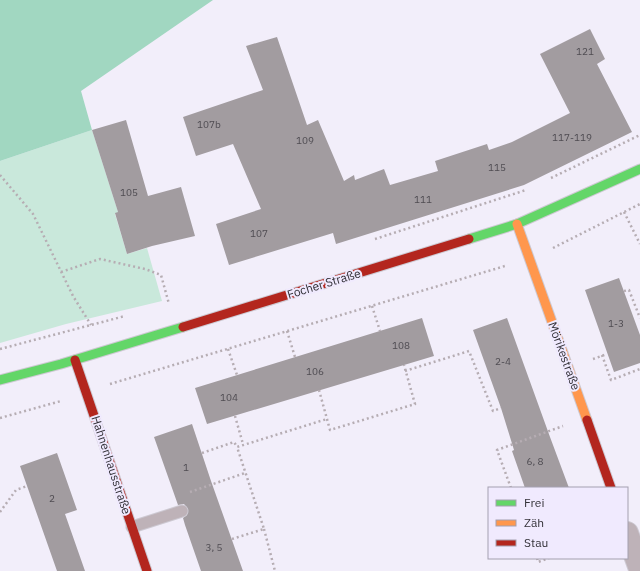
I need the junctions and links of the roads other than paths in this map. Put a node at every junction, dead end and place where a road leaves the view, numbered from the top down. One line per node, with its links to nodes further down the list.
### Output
1 (640, 168): 2 (main road, Focher Straße)
2 (517, 224): 3 (main road, Focher Straße); 5 (main road, Mörikestraße)
3 (75, 360): 4 (main road, Focher Straße); 7 (main road, Hahnenhausstraße)
4 (0, 380)
5 (611, 487)
6 (182, 511): 7 (lane)
7 (132, 527): 10 (main road, Hahnenhausstraße)
8 (628, 536): 9 (street)
9 (640, 569)
10 (147, 571)

